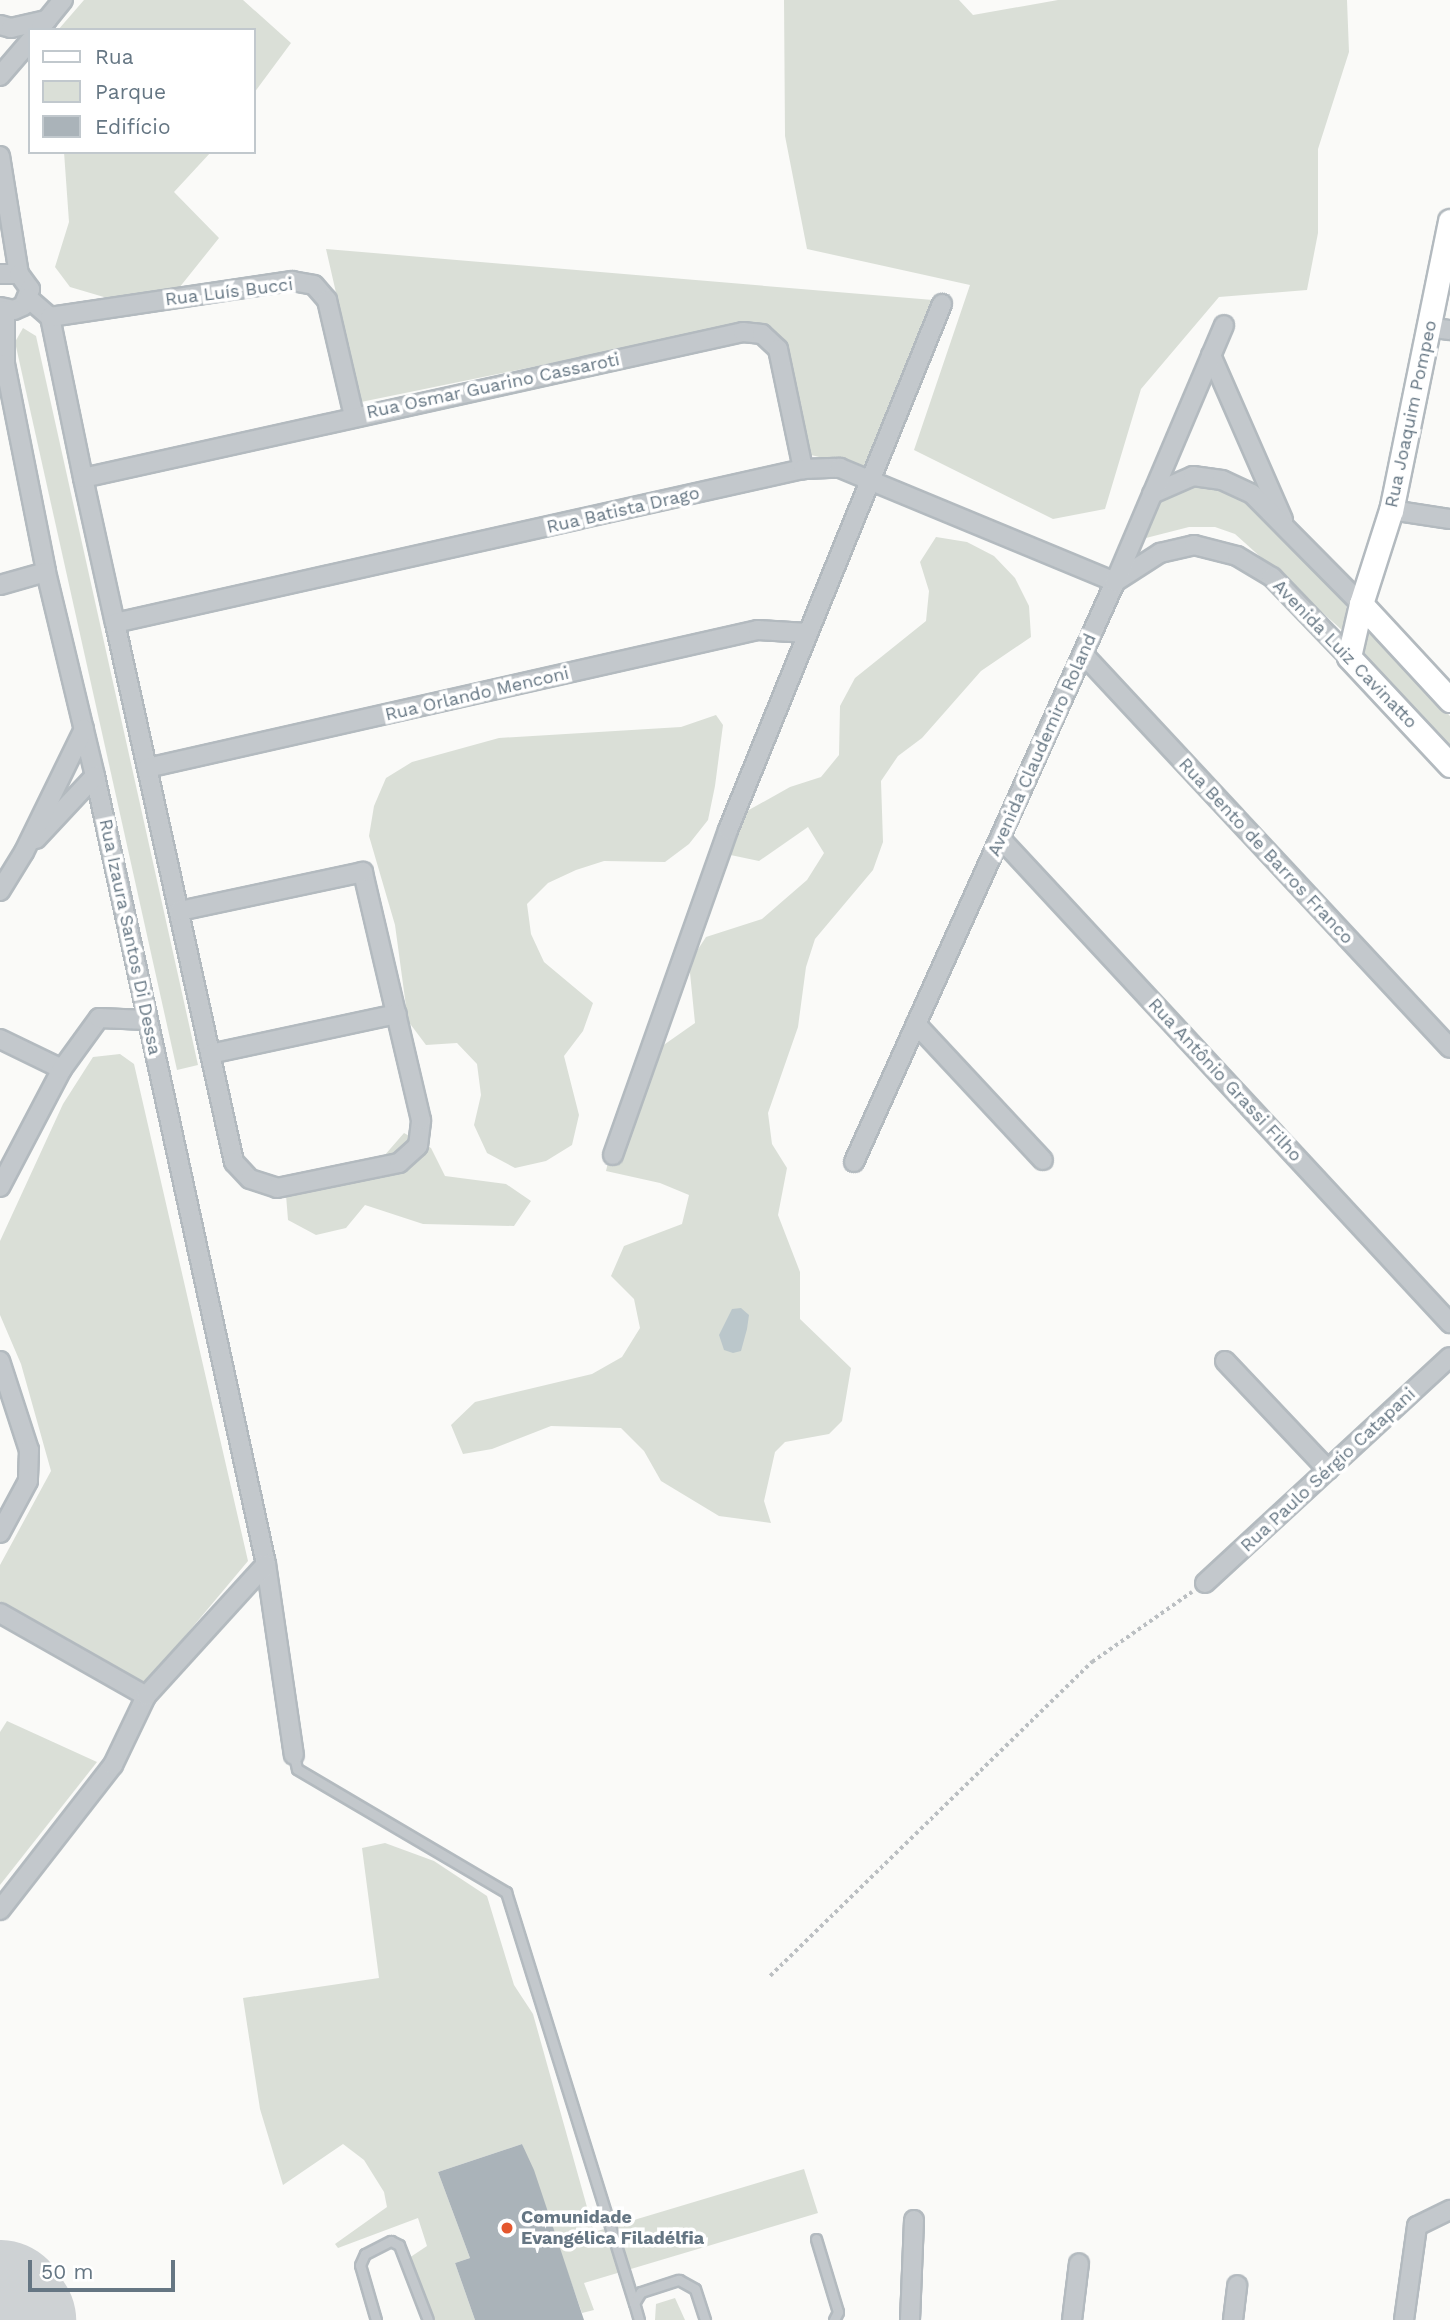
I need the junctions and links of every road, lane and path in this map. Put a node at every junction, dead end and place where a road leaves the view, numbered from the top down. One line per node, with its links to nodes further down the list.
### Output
1 (63, 0): 3 (street)
2 (0, 25): 3 (street)
3 (43, 25)
4 (28, 43): 5 (street)
5 (0, 76)
6 (0, 156): 9 (street)
7 (1450, 220): 15 (street, Rua Joaquim Pompeo)
8 (0, 274): 9 (street)
9 (19, 274): 10 (street)
10 (28, 298): 12 (street); 13 (street)
11 (942, 304): 20 (street)
12 (2, 308): 25 (street, Rua Izaura Santos Di Dessa)
13 (50, 317): 17 (street, Rua Luís Bucci); 19 (street)
14 (1224, 325): 16 (street, Avenida Claudemiro Roland)
15 (1439, 329): 22 (street, Rua Joaquim Pompeo)
16 (1211, 355): 21 (street, Avenida Claudemiro Roland); 24 (street)
17 (354, 416): 18 (street, Rua Osmar Guarino Cassaroti); 19 (street, Rua Osmar Guarino Cassaroti)
18 (803, 470): 20 (street, Rua Batista Drago); 29 (street, Rua Batista Drago)
19 (83, 478): 29 (street)
20 (871, 478): 26 (street, Rua Batista Drago); 30 (street)
21 (1152, 494): 24 (street); 26 (street, Avenida Claudemiro Roland)
22 (1391, 510): 23 (street); 28 (street, Rua Joaquim Pompeo)
23 (1450, 519)
24 (1288, 530): 28 (street)
25 (46, 572): 27 (street); 34 (street, Rua Izaura Santos Di Dessa)
26 (1115, 582): 31 (street, Avenida Claudemiro Roland); 32 (street, Avenida Luiz Cavinatto)
27 (0, 586)
28 (1361, 604): 32 (street, Rua Joaquim Pompeo); 33 (street)
29 (115, 623): 36 (street)
30 (808, 633): 36 (street, Rua Orlando Menconi); 49 (street)
31 (1083, 654): 38 (street, Avenida Claudemiro Roland); 46 (street, Rua Bento de Barros Franco)
32 (1349, 657): 35 (street, Avenida Luiz Cavinatto)
33 (1450, 700)
34 (84, 729): 37 (street, Rua Izaura Santos Di Dessa); 39 (street)
35 (1450, 765)
36 (147, 768): 41 (street)
37 (95, 776): 39 (street); 43 (street, Rua Izaura Santos Di Dessa)
38 (1000, 838): 44 (street, Avenida Claudemiro Roland); 53 (street, Rua Antônio Grassi Filho)
39 (24, 852): 40 (street)
40 (0, 891)
41 (179, 911): 42 (street); 47 (street)
42 (397, 1014): 47 (street); 47 (street)
43 (147, 1020): 48 (street); 59 (street, Rua Izaura Santos Di Dessa)
44 (916, 1024): 50 (street); 51 (street, Avenida Claudemiro Roland)
45 (0, 1039): 48 (street)
46 (1450, 1048)
47 (210, 1054)
48 (62, 1069): 52 (street)
49 (613, 1155)
50 (1043, 1160)
51 (854, 1162)
52 (0, 1187)
53 (1450, 1323)
54 (1450, 1357): 57 (street, Rua Paulo Sérgio Catapani)
55 (0, 1361): 58 (street)
56 (1225, 1361): 57 (street)
57 (1328, 1470): 60 (street, Rua Paulo Sérgio Catapani)
58 (0, 1533)
59 (266, 1564): 62 (street); 63 (street, Rua Izaura Santos Di Dessa)
60 (1205, 1583): 65 (path)
61 (0, 1614): 62 (street)
62 (146, 1696): 64 (street)
63 (294, 1755): 71 (lane)
64 (0, 1910)
65 (770, 1976)
66 (1447, 2210): 82 (street)
67 (914, 2220): 79 (street)
68 (816, 2239): 78 (lane)
69 (1079, 2263): 80 (street)
70 (1237, 2285): 81 (street)
71 (627, 2290): 72 (lane); 73 (lane)
72 (641, 2292): 73 (lane); 77 (lane)
73 (634, 2303): 76 (lane)
74 (376, 2320): 75 (lane)
75 (428, 2320)
76 (639, 2320)
77 (705, 2320)
78 (834, 2320)
79 (910, 2320)
80 (1072, 2320)
81 (1233, 2320)
82 (1404, 2320)

